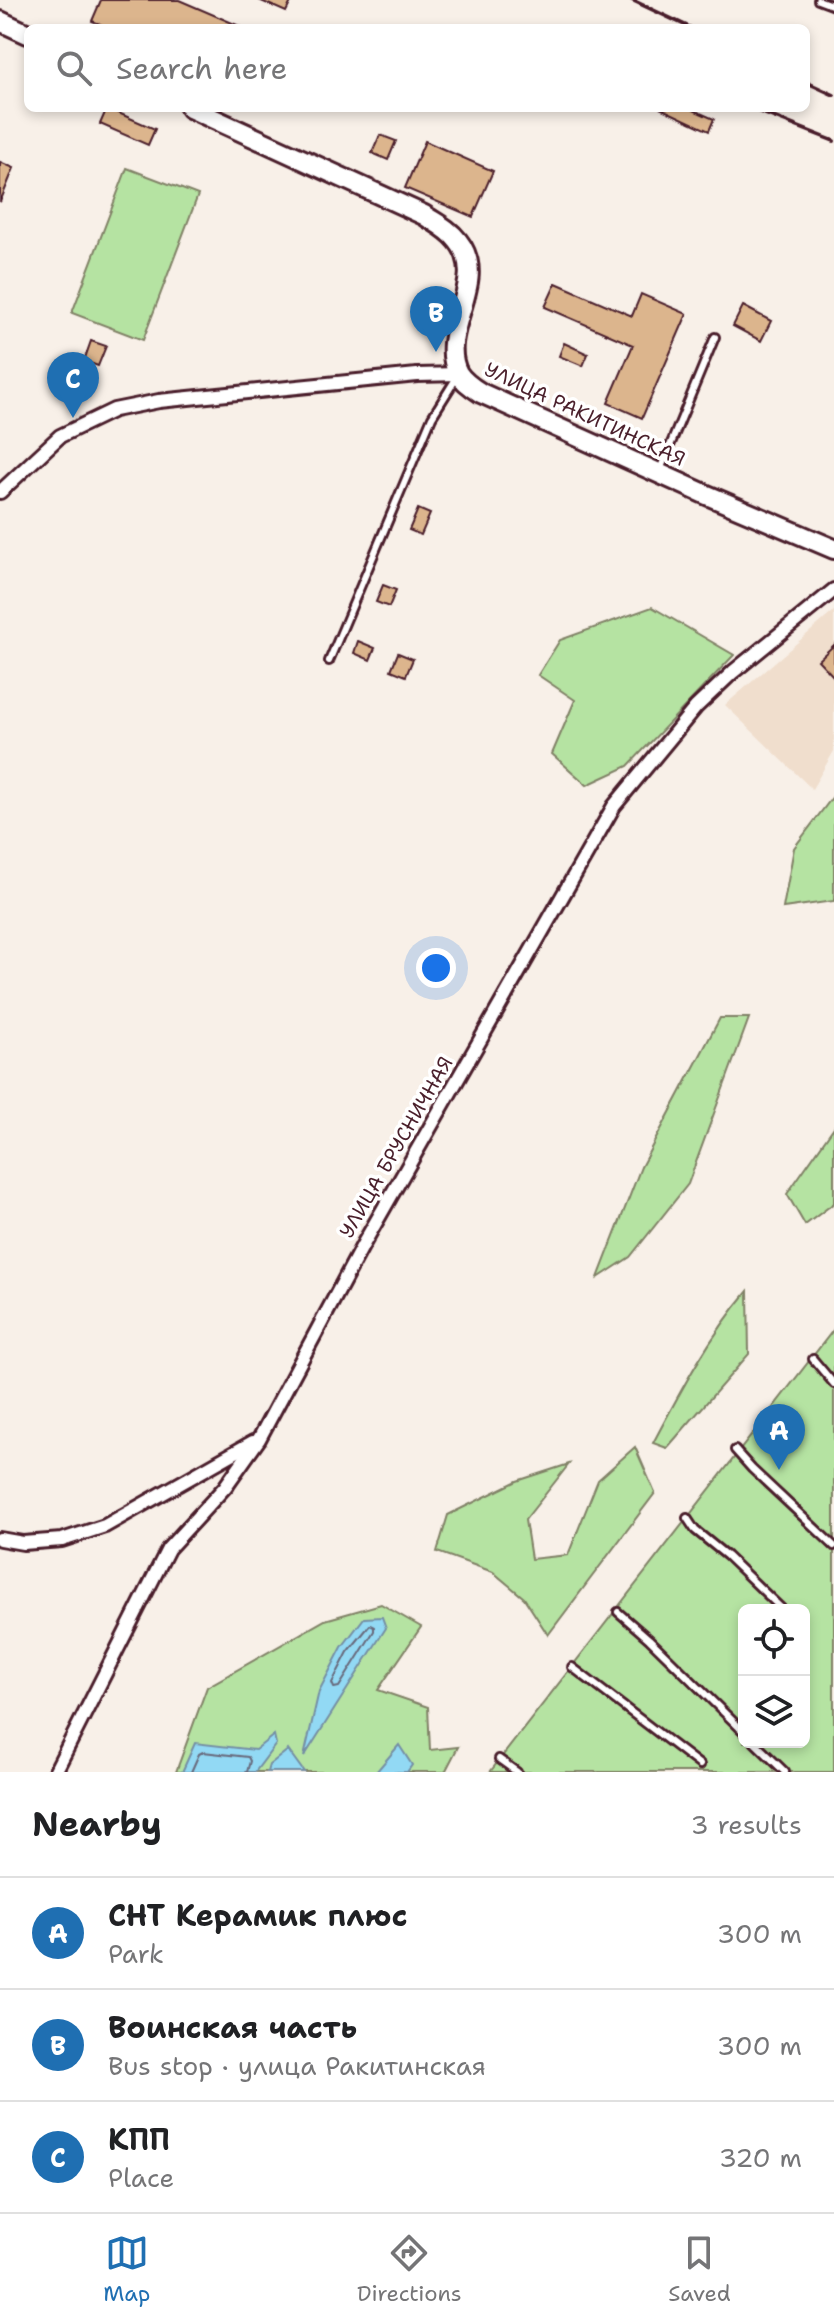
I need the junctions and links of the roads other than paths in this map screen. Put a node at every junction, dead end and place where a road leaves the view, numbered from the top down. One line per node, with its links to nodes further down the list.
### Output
1 (818, 0): 2 (lane)
2 (834, 6)
3 (0, 21): 4 (street)
4 (24, 32)
5 (199, 112): 7 (street, УЛИЦА РАКИТИНСКАЯ)
6 (715, 337): 8 (lane)
7 (459, 374): 8 (street, УЛИЦА РАКИТИНСКАЯ); 9 (street); 12 (lane)
8 (659, 474): 10 (street, УЛИЦА РАКИТИНСКАЯ)
9 (0, 492)
10 (834, 549)
11 (834, 590): 15 (street, УЛИЦА БРУСНИЧНАЯ)
12 (329, 661)
13 (813, 1359): 14 (lane)
14 (834, 1384)
15 (259, 1439): 18 (street); 27 (street, УЛИЦА БРУСНИЧНАЯ)
16 (735, 1450): 19 (lane)
17 (687, 1518): 20 (lane)
18 (0, 1539)
19 (834, 1546)
20 (777, 1604)
21 (618, 1612): 23 (lane)
22 (572, 1667): 26 (lane)
23 (738, 1726)
24 (760, 1748): 29 (lane)
25 (499, 1759): 28 (lane)
26 (700, 1765)
27 (55, 1772)
28 (517, 1772)
29 (785, 1772)

